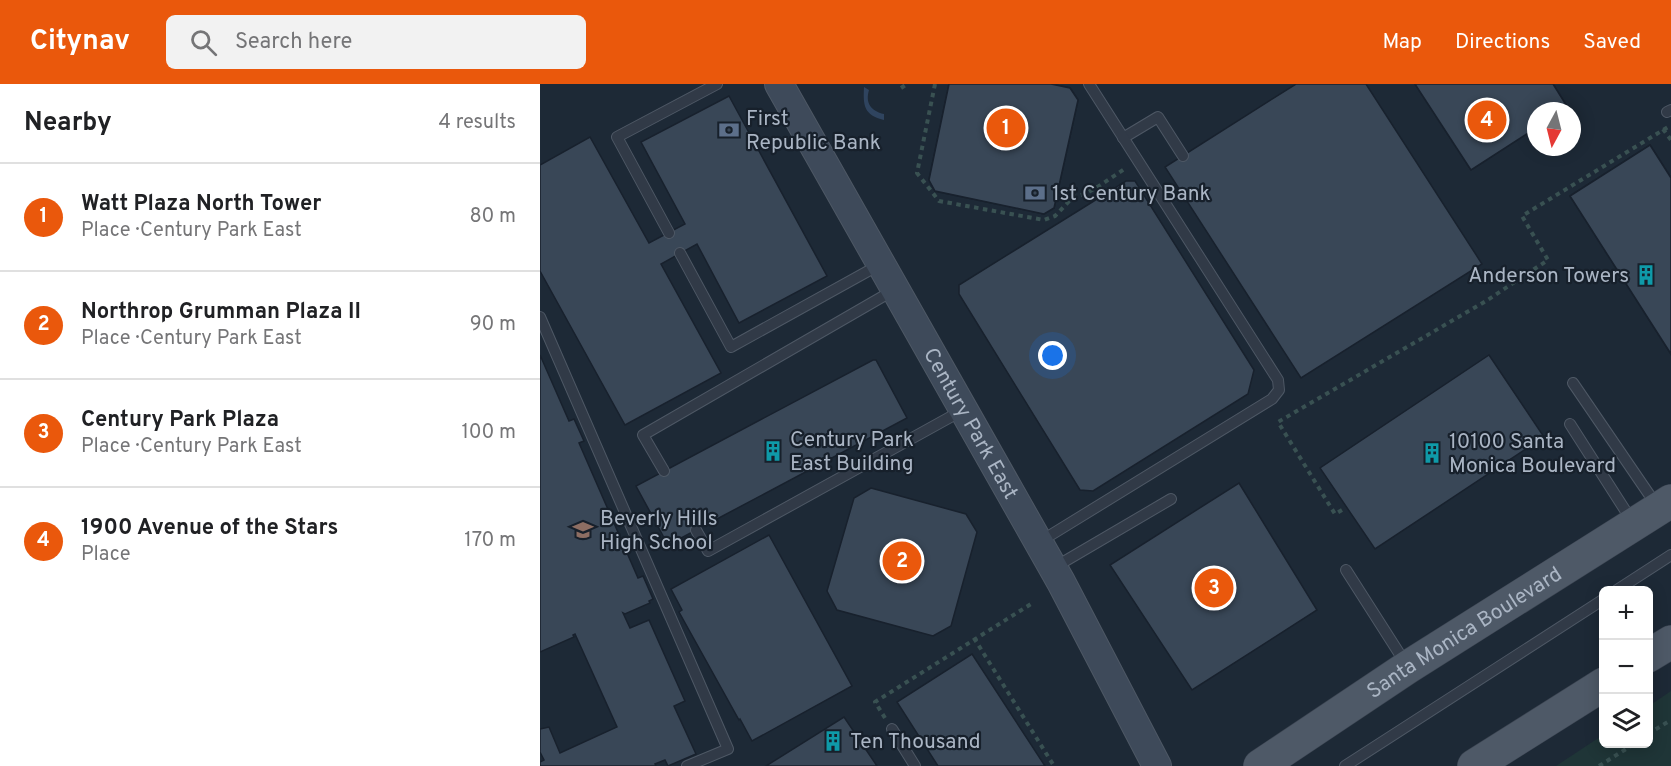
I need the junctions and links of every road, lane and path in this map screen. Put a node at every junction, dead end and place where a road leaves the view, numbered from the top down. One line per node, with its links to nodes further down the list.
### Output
1 (717, 84): 13 (lane)
2 (779, 84): 15 (main road, Century Park East)
3 (907, 84): 6 (path)
4 (936, 84): 12 (path)
5 (1089, 84): 9 (lane)
6 (901, 88)
7 (1670, 125): 8 (path)
8 (1664, 129): 10 (path); 23 (path)
9 (1123, 138): 11 (lane); 12 (lane)
10 (1671, 140)
11 (1183, 156)
12 (1138, 161): 26 (lane)
13 (669, 232)
14 (680, 254): 15 (lane)
15 (881, 265): 16 (main road, Century Park East)
16 (895, 290): 19 (main road, Century Park East); 21 (lane)
17 (540, 317): 42 (lane)
18 (1573, 383): 24 (lane)
19 (963, 410): 25 (lane); 26 (main road, Century Park East)
20 (1570, 424): 24 (lane)
21 (664, 471)
22 (1171, 499): 28 (lane)
23 (1342, 510)
24 (1655, 511): 36 (main road, Santa Monica Boulevard)
25 (696, 530)
26 (1038, 543): 28 (main road, Century Park East)
27 (1671, 555): 30 (lane)
28 (1053, 568): 45 (main road, Century Park East)
29 (1346, 570): 36 (lane)
30 (1624, 586)
31 (1599, 602): 47 (lane)
32 (1031, 604): 33 (path)
33 (974, 638): 39 (path); 44 (path)
34 (1671, 642): 35 (main road)
35 (1653, 653)
36 (1408, 667): 46 (main road, Santa Monica Boulevard)
37 (1599, 687): 48 (main road)
38 (1671, 720): 40 (path)
39 (892, 729): 43 (lane)
40 (1653, 731)
41 (1628, 748): 49 (path)
42 (687, 766)
43 (915, 766)
44 (1054, 766)
45 (1157, 766)
46 (1260, 766)
47 (1345, 766)
48 (1474, 766)
49 (1599, 766)

